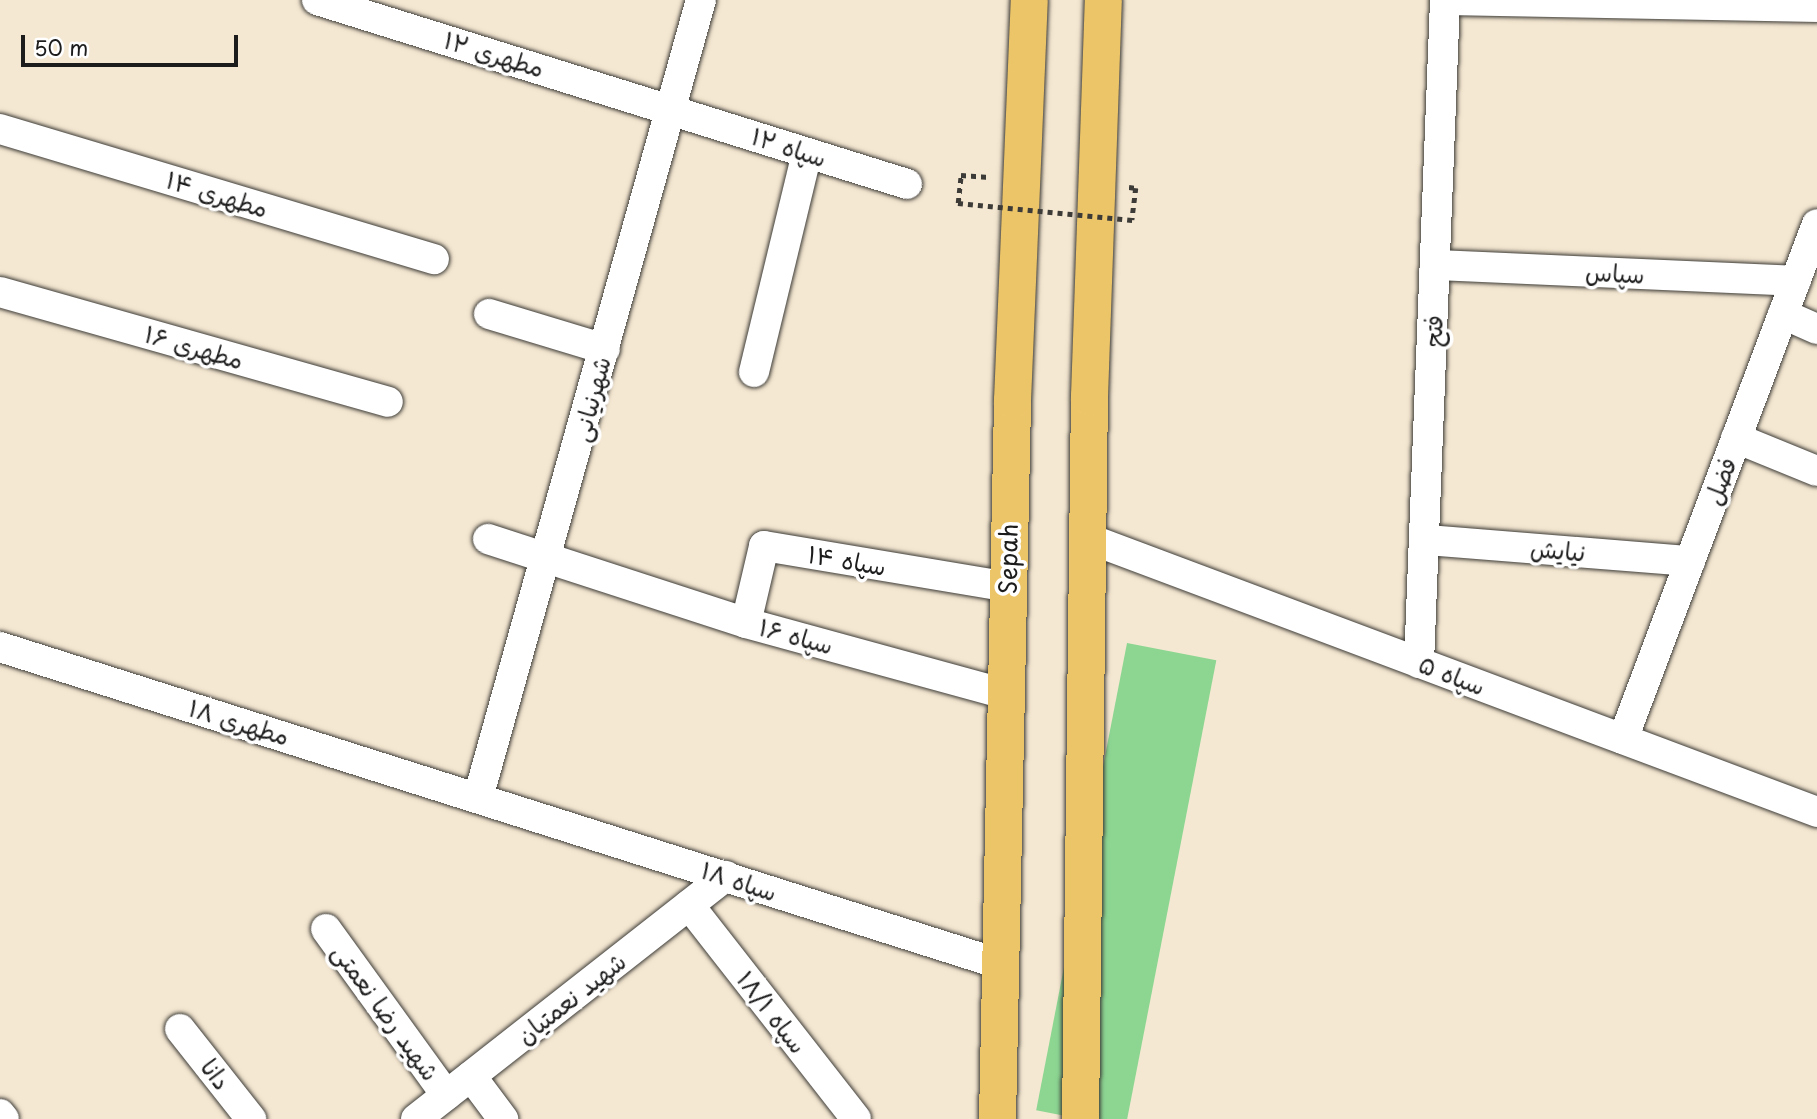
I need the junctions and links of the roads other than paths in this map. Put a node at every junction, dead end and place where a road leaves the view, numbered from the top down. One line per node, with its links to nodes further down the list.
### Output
1 (317, 0): 7 (street, مطهری ۱۲)
2 (701, 0): 7 (street, شهرنیانی)
3 (1030, 0): 29 (main road, Sepah)
4 (1103, 0): 24 (main road)
5 (1446, 0): 6 (street); 13 (street, فتح)
6 (1817, 7)
7 (671, 109): 9 (street, سپاه ۱۲); 19 (street, شهرنیانی)
8 (0, 129): 12 (street, مطهری ۱۴)
9 (807, 153): 10 (street, سپاه ۱۲); 20 (street)
10 (907, 184)
11 (1817, 224): 14 (street, فضل)
12 (434, 259)
13 (1435, 265): 14 (street, سپاس); 26 (street, فتح)
14 (1796, 281): 17 (street, فضل)
15 (0, 292): 21 (street, مطهری ۱۶)
16 (489, 314): 19 (street)
17 (1783, 314): 18 (street); 22 (street, فضل)
18 (1817, 328)
19 (605, 349): 27 (street, شهرنیانی)
20 (754, 372)
21 (388, 402)
22 (1736, 438): 23 (street); 28 (street, فضل)
23 (1817, 471)
24 (1087, 538): 32 (street, سپاه ۵); 51 (main road)
25 (488, 540): 27 (street, سپاه ۱۶)
26 (1427, 540): 28 (street, نیایش); 32 (street, فتح)
27 (547, 558): 30 (street, سپاه ۱۶); 35 (street, شهرنیانی)
28 (1690, 561): 34 (street, فضل)
29 (1008, 587): 30 (street, سپاه ۱۴); 33 (main road, Sepah)
30 (746, 623): 33 (street, سپاه ۱۶)
31 (0, 647): 35 (street, مطهری ۱۸)
32 (1419, 663): 34 (street, سپاه ۵)
33 (1006, 694): 40 (main road, Sepah)
34 (1623, 739): 36 (street, سپاه ۵)
35 (478, 798): 37 (street, سپاه ۱۸)
36 (1817, 812)
37 (726, 877): 38 (street, شهید نعمتیان); 40 (street, سپاه ۱۸)
38 (689, 905): 42 (street, شهید نعمتیان); 49 (street, سپاه ۱۸/۱)
39 (326, 929): 43 (street, شهید رضا نعمتی)
40 (1000, 964): 50 (main road, Sepah)
41 (180, 1028): 46 (street, دانا)
42 (471, 1076): 43 (street, شهید نعمتیان); 48 (street)
43 (446, 1096): 47 (street, شهید نعمتیان)
44 (0, 1114): 45 (street)
45 (4, 1119)
46 (251, 1119)
47 (416, 1119)
48 (503, 1119)
49 (856, 1119)
50 (997, 1119)
51 (1080, 1119)

